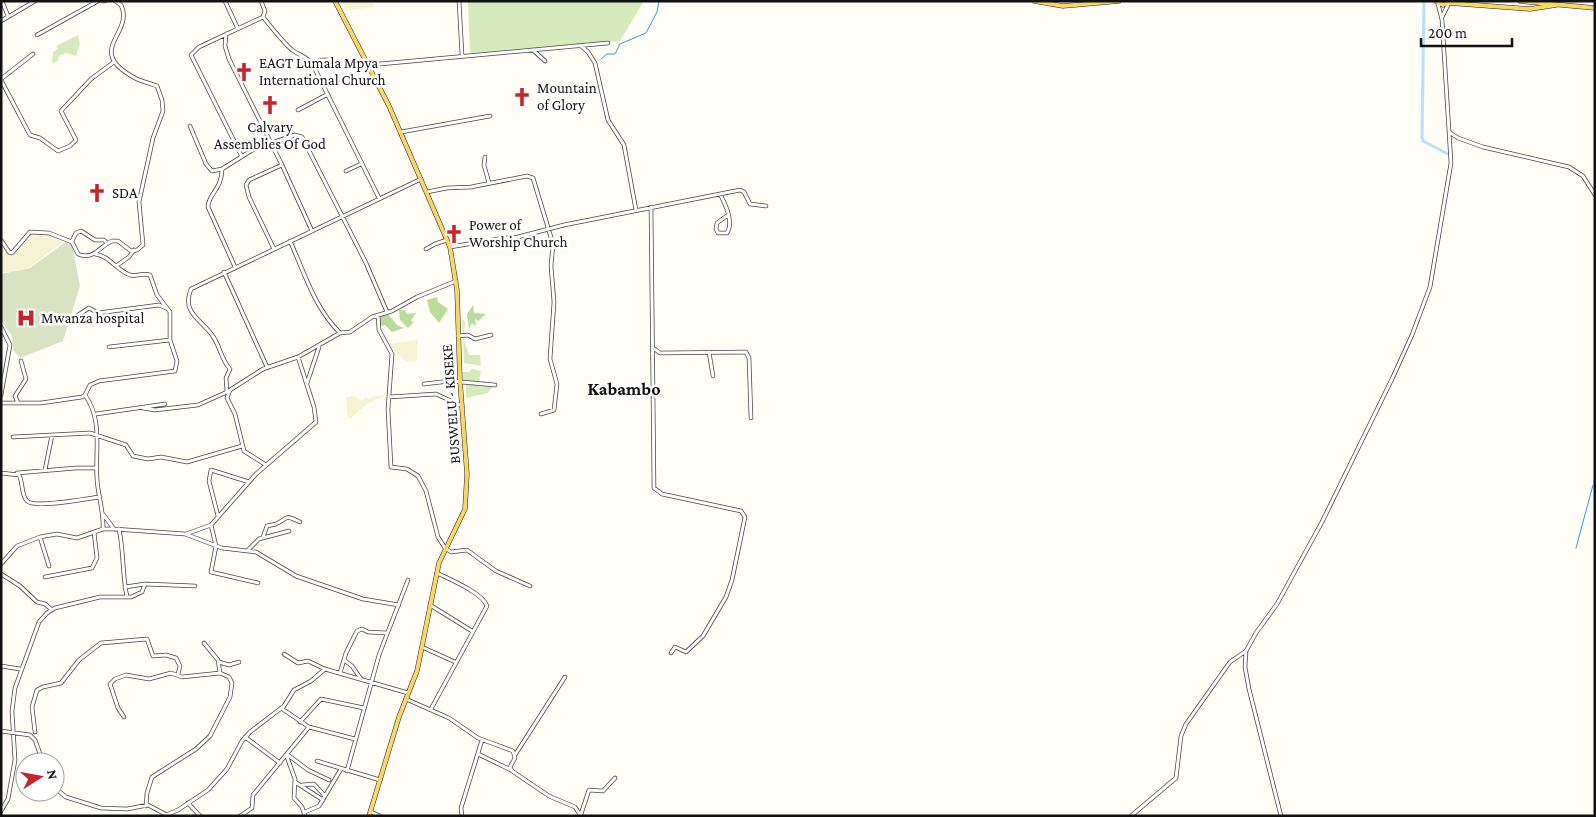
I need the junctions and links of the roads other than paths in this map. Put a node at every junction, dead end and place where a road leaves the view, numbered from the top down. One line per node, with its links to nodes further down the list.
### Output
1 (2, 1): 16 (street)
2 (35, 1): 16 (street)
3 (98, 1): 22 (street)
4 (115, 1): 30 (street)
5 (261, 1): 17 (street)
6 (335, 1): 32 (main road, BUSWELU - KISEKE)
7 (459, 1): 27 (street)
8 (1034, 1): 9 (main road)
9 (1119, 1)
10 (1520, 1): 14 (main road)
11 (226, 2): 20 (street)
12 (1437, 2): 13 (main road); 18 (street)
13 (1450, 3): 14 (main road); 18 (street)
14 (1556, 5): 15 (main road)
15 (1595, 8)
16 (8, 16): 19 (street)
17 (263, 17): 20 (street); 31 (street)
18 (1442, 20): 39 (street)
19 (1, 21)
20 (238, 29): 21 (street)
21 (226, 34): 42 (street); 43 (street)
22 (37, 35)
23 (608, 43): 24 (street)
24 (580, 46): 25 (street); 57 (street)
25 (534, 51): 27 (street); 29 (street)
26 (34, 54): 33 (street)
27 (462, 55): 32 (street)
28 (330, 60): 31 (street)
29 (545, 61)
30 (114, 62): 33 (street); 70 (street)
31 (312, 63): 34 (street)
32 (369, 65): 38 (main road, BUSWELU - KISEKE)
33 (1, 79)
34 (328, 94): 35 (street); 45 (street)
35 (298, 110)
36 (490, 116): 38 (street)
37 (190, 126): 47 (street)
38 (401, 132): 49 (main road, BUSWELU - KISEKE)
39 (1449, 132): 40 (street); 41 (street)
40 (1458, 138): 41 (street); 53 (street)
41 (1449, 143): 154 (street)
42 (271, 144): 43 (street); 46 (street); 59 (street)
43 (241, 156): 47 (street)
44 (484, 157): 50 (street)
45 (361, 164): 48 (street); 54 (street)
46 (282, 165): 61 (street); 68 (street)
47 (222, 169): 73 (street)
48 (346, 171)
49 (421, 179): 51 (main road, BUSWELU - KISEKE); 54 (street)
50 (489, 183): 51 (street); 60 (street)
51 (427, 192): 63 (main road, BUSWELU - KISEKE)
52 (720, 194): 55 (street); 56 (street); 58 (street)
53 (1595, 195)
54 (378, 198): 59 (street)
55 (766, 206)
56 (651, 207): 57 (street); 87 (street)
57 (636, 210): 60 (street)
58 (728, 215): 58 (street)
59 (342, 216): 61 (street); 77 (street)
60 (547, 229): 67 (street); 107 (street)
61 (312, 231): 64 (street)
62 (1, 240): 65 (street)
63 (447, 240): 67 (main road, BUSWELU - KISEKE); 69 (street)
64 (290, 241): 68 (street); 81 (street)
65 (72, 242): 66 (street); 71 (street)
66 (108, 243): 70 (street); 71 (street)
67 (450, 247): 75 (main road, BUSWELU - KISEKE)
68 (274, 249): 73 (street)
69 (426, 249)
70 (134, 250): 72 (street)
71 (94, 254): 72 (street)
72 (115, 266): 76 (street)
73 (235, 267): 74 (street)
74 (224, 272): 91 (street); 97 (street)
75 (456, 281): 77 (street); 83 (main road, BUSWELU - KISEKE)
76 (167, 308): 79 (street); 84 (street)
77 (387, 312): 78 (street)
78 (378, 315): 81 (street); 100 (street)
79 (69, 321)
80 (1, 327): 98 (street)
81 (340, 333): 85 (street)
82 (491, 335): 83 (street)
83 (458, 336): 93 (main road, BUSWELU - KISEKE)
84 (170, 340): 86 (street); 99 (street)
85 (319, 346): 89 (street); 94 (street)
86 (109, 347)
87 (652, 347): 88 (street); 155 (street)
88 (709, 352): 92 (street); 108 (street)
89 (298, 357): 91 (street); 94 (street)
90 (21, 361): 102 (street)
91 (267, 367): 97 (street)
92 (713, 376)
93 (460, 382): 95 (street); 96 (street); 104 (main road, BUSWELU - KISEKE)
94 (307, 383): 113 (street)
95 (424, 384)
96 (495, 385)
97 (227, 392): 105 (street); 112 (street)
98 (1, 395)
99 (86, 395): 102 (street); 106 (street)
100 (389, 397): 104 (street); 133 (street)
101 (1, 403): 102 (street)
102 (18, 403)
103 (165, 404): 105 (street)
104 (462, 406): 133 (main road, BUSWELU - KISEKE)
105 (144, 408): 106 (street)
106 (96, 414): 110 (street)
107 (541, 414)
108 (752, 418)
109 (52, 435): 110 (street); 111 (street); 115 (street)
110 (97, 436): 112 (street); 114 (street)
111 (13, 437)
112 (242, 446): 113 (street)
113 (266, 464): 118 (street)
114 (97, 468): 115 (street); 119 (street)
115 (45, 470): 117 (street)
116 (1, 473): 117 (street)
117 (17, 473): 119 (street)
118 (249, 482): 121 (street); 121 (street)
119 (100, 497): 120 (street)
120 (103, 514): 124 (street); 125 (street)
121 (218, 517): 123 (street)
122 (300, 522): 131 (street)
123 (211, 525): 129 (street); 132 (street)
124 (103, 529): 125 (street); 128 (street)
125 (114, 529): 126 (street)
126 (119, 529): 129 (street); 145 (street)
127 (290, 531): 131 (street)
128 (94, 532): 130 (street); 139 (street)
129 (185, 534): 132 (street)
130 (40, 537): 135 (street); 136 (street)
131 (263, 537): 134 (street)
132 (216, 546): 134 (street); 141 (street)
133 (445, 548): 137 (main road, BUSWELU - KISEKE); 144 (street)
134 (248, 550): 147 (street)
135 (1, 564)
136 (49, 566)
137 (437, 573): 148 (main road, BUSWELU - KISEKE); 150 (street)
138 (1, 574): 149 (street)
139 (45, 577)
140 (408, 580): 147 (street)
141 (258, 583)
142 (145, 584): 143 (street); 145 (street); 146 (street)
143 (195, 586)
144 (530, 586)
145 (125, 587): 146 (street)
146 (127, 597): 149 (street)
147 (399, 605): 151 (street)
148 (430, 605): 150 (street); 153 (main road, BUSWELU - KISEKE)
149 (51, 609): 162 (street)
150 (473, 631): 160 (street)
151 (387, 633): 157 (street); 169 (street)
152 (204, 642): 158 (street)
153 (422, 647): 160 (street); 170 (main road, BUSWELU - KISEKE)
154 (1246, 651): 211 (street); 212 (street)
155 (670, 653)
156 (284, 654): 163 (street)
157 (344, 660): 165 (street); 168 (street)
158 (218, 662): 159 (street); 164 (street)
159 (239, 662)
160 (456, 662): 174 (street)
161 (1, 666): 162 (street)
162 (20, 669): 180 (street)
163 (325, 669): 165 (street); 172 (street)
164 (220, 673): 166 (street); 201 (street)
165 (340, 673): 168 (street)
166 (178, 674): 175 (street); 179 (street)
167 (564, 677): 187 (street)
168 (361, 679): 169 (street)
169 (372, 682): 170 (street); 173 (street)
170 (408, 693): 171 (main road, BUSWELU - KISEKE)
171 (405, 698): 174 (street); 195 (main road, BUSWELU - KISEKE)
172 (281, 708): 176 (street); 181 (street)
173 (364, 708): 176 (street); 182 (street)
174 (431, 709): 183 (street)
175 (124, 717)
176 (300, 722): 177 (street)
177 (309, 726): 182 (street); 186 (street)
178 (1, 731): 180 (street)
179 (35, 732)
180 (15, 733): 184 (street); 202 (street)
181 (245, 737): 189 (street); 200 (street)
182 (355, 739): 192 (street)
183 (482, 740): 185 (street); 187 (street)
184 (39, 752)
185 (478, 754): 191 (street); 210 (street)
186 (287, 756): 189 (street); 194 (street); 196 (street)
187 (515, 756): 191 (street)
188 (317, 761): 190 (street)
189 (280, 763): 208 (street)
190 (341, 769): 192 (street); 199 (street)
191 (511, 770): 206 (street)
192 (347, 771): 195 (street)
193 (615, 778): 206 (street)
194 (329, 780)
195 (381, 780): 204 (main road, BUSWELU - KISEKE)
196 (295, 782): 197 (street); 203 (street)
197 (301, 786): 199 (street); 199 (street)
198 (65, 796): 201 (street)
199 (324, 798): 203 (street)
200 (188, 803): 205 (street); 207 (street)
201 (146, 806): 205 (street)
202 (1, 811)
203 (305, 814)
204 (370, 814): 209 (street)
205 (167, 815)
206 (581, 815)
207 (200, 816)
208 (240, 816)
209 (380, 816)
210 (462, 816)
211 (1131, 816)
212 (1281, 816)

